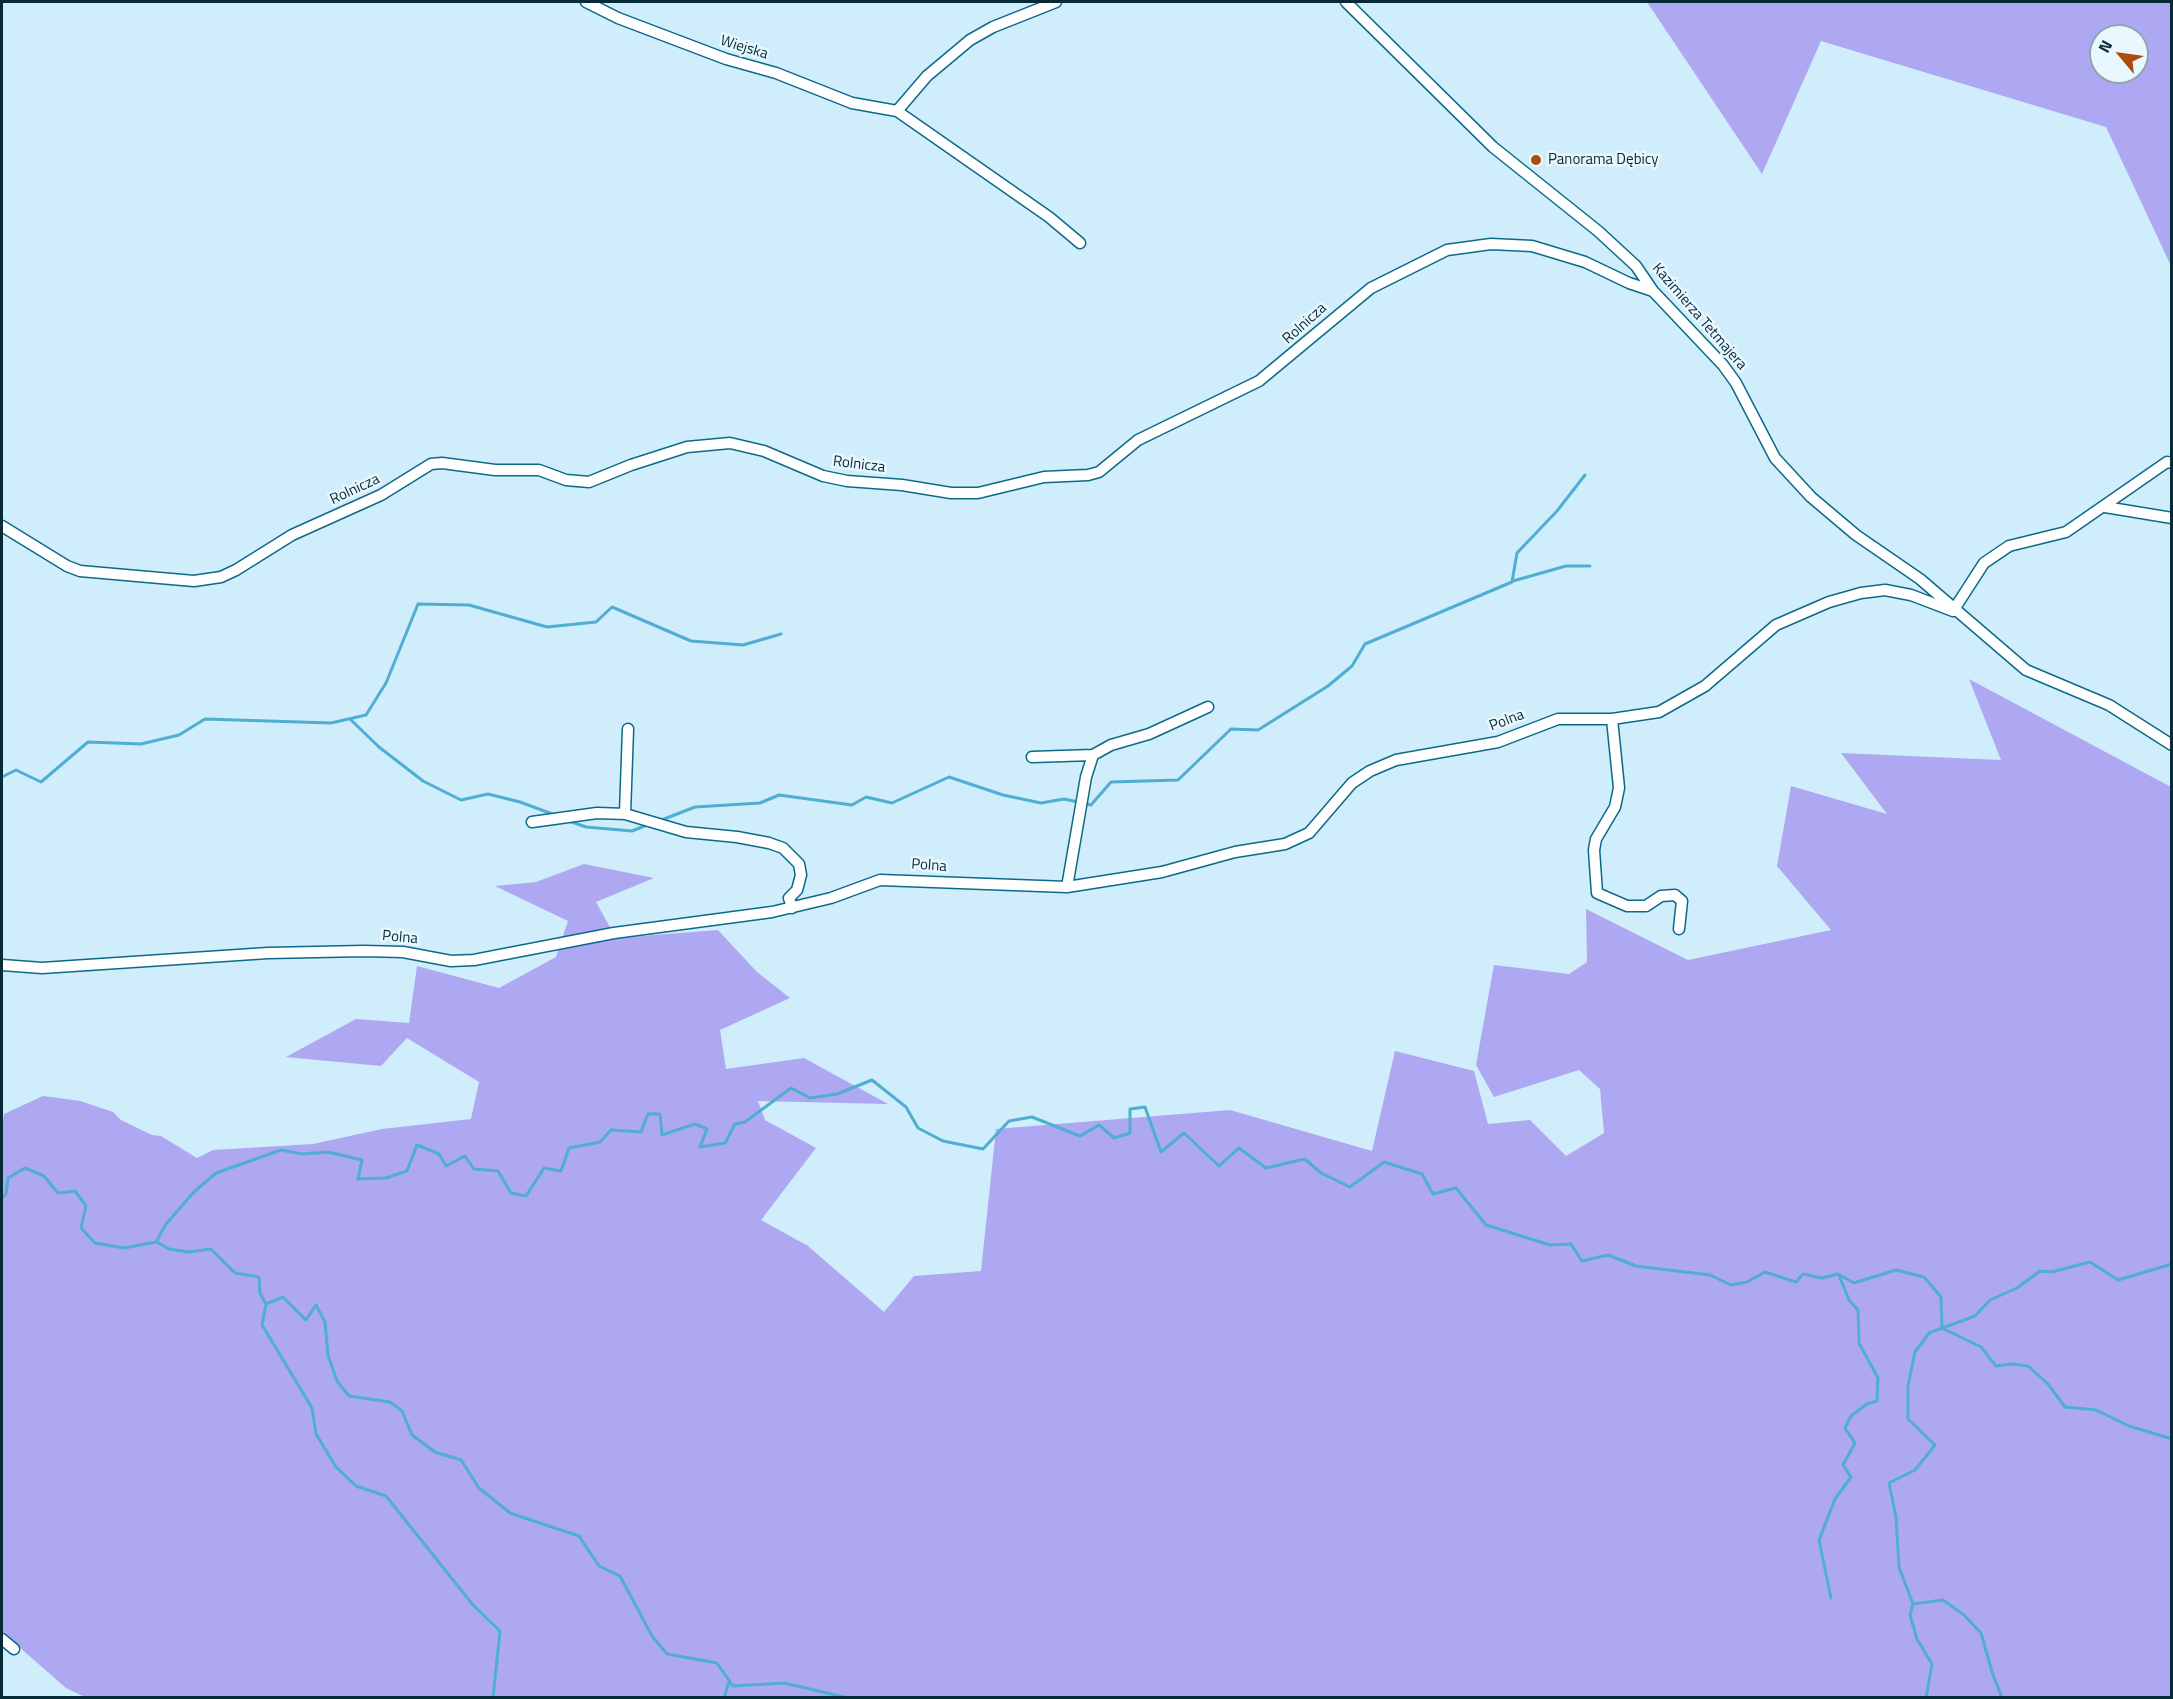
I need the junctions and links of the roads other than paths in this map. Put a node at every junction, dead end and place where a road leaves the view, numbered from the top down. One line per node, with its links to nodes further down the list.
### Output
1 (586, 2): 4 (street, Wiejska)
2 (1056, 2): 4 (street)
3 (1346, 2): 6 (street, Kazimierza Tetmajera)
4 (897, 111): 5 (street, Wiejska)
5 (1080, 243)
6 (1653, 291): 10 (street, Rolnicza); 11 (street, Kazimierza Tetmajera)
7 (2172, 463): 8 (street)
8 (2105, 507): 9 (street); 11 (street)
9 (2172, 518)
10 (2, 526)
11 (1953, 611): 13 (street, Polna); 15 (street, Kazimierza Tetmajera)
12 (1209, 707): 16 (street)
13 (1612, 719): 20 (street, Polna); 22 (street)
14 (628, 729): 18 (street)
15 (2172, 745)
16 (1094, 755): 17 (street); 20 (street)
17 (1032, 757)
18 (625, 814): 19 (street); 21 (street)
19 (532, 822)
20 (1067, 887): 21 (street, Polna)
21 (792, 908): 23 (street, Polna)
22 (1679, 929)
23 (2, 964)
24 (2, 1639): 25 (street)
25 (14, 1649)

